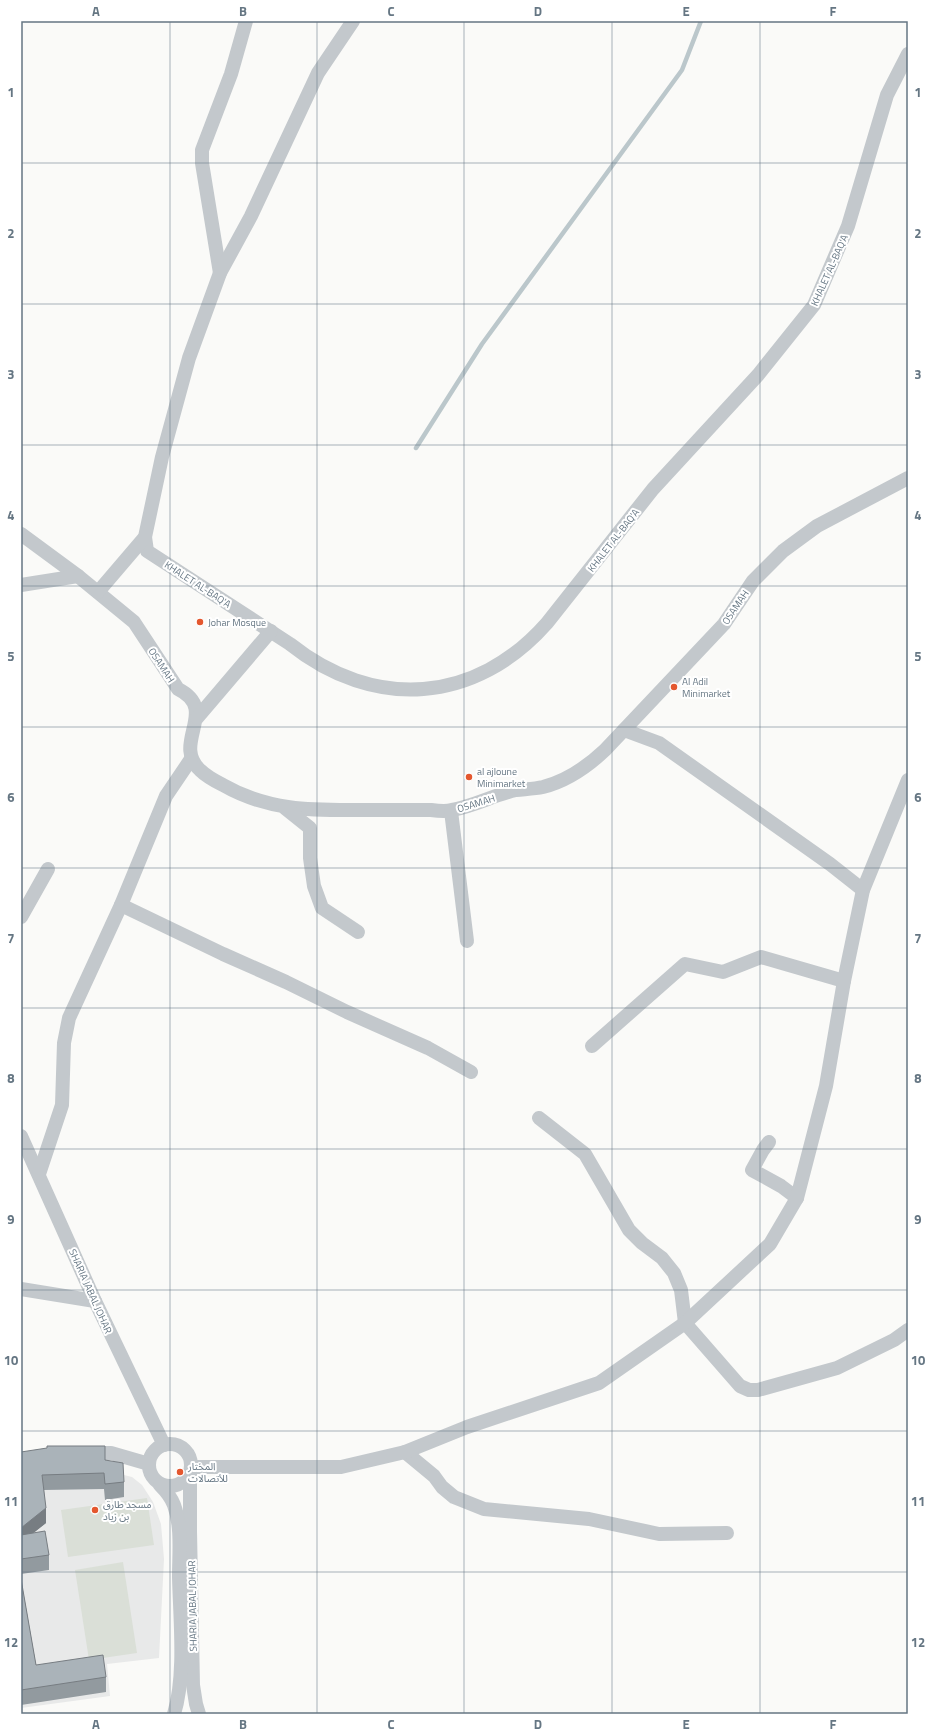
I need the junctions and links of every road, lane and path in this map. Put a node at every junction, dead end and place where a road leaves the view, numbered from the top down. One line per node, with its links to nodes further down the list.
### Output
1 (246, 21): 4 (street)
2 (353, 21): 4 (street)
3 (908, 54): 11 (street, KHALET AL-BAQ'A)
4 (220, 273): 7 (street)
5 (908, 478): 13 (street, OSAMAH)
6 (21, 534): 8 (street, OSAMAH)
7 (145, 537): 10 (street); 11 (street, KHALET AL-BAQ'A)
8 (78, 576): 9 (street); 10 (street, OSAMAH)
9 (21, 585)
10 (98, 592): 12 (street, OSAMAH)
11 (271, 631): 12 (street)
12 (197, 718): 14 (street)
13 (624, 730): 17 (street, OSAMAH); 19 (street)
14 (191, 758): 16 (street, OSAMAH); 20 (street)
15 (908, 780): 19 (street)
16 (284, 808): 17 (street, OSAMAH); 22 (street)
17 (451, 811): 23 (street)
18 (48, 869): 21 (street)
19 (863, 890): 24 (street)
20 (121, 905): 26 (street); 30 (street)
21 (21, 917)
22 (358, 932)
23 (467, 941)
24 (844, 981): 25 (street); 31 (street)
25 (592, 1046)
26 (471, 1072)
27 (539, 1118): 34 (street)
28 (21, 1136): 30 (street, SHARIA JABAL JOHAR)
29 (769, 1142): 31 (street)
30 (39, 1174): 33 (street, SHARIA JABAL JOHAR)
31 (797, 1198): 34 (street)
32 (21, 1289): 33 (street)
33 (95, 1301): 36 (street, SHARIA JABAL JOHAR)
34 (685, 1323): 35 (street); 37 (street)
35 (908, 1330)
36 (164, 1445): 39 (street); 40 (street)
37 (405, 1452): 40 (street); 42 (street)
38 (73, 1453): 39 (street)
39 (149, 1464): 41 (street)
40 (191, 1470): 41 (street); 44 (street, SHARIA JABAL JOHAR)
41 (160, 1485): 43 (street, SHARIA JABAL JOHAR)
42 (727, 1533)
43 (174, 1714)
44 (199, 1714)

